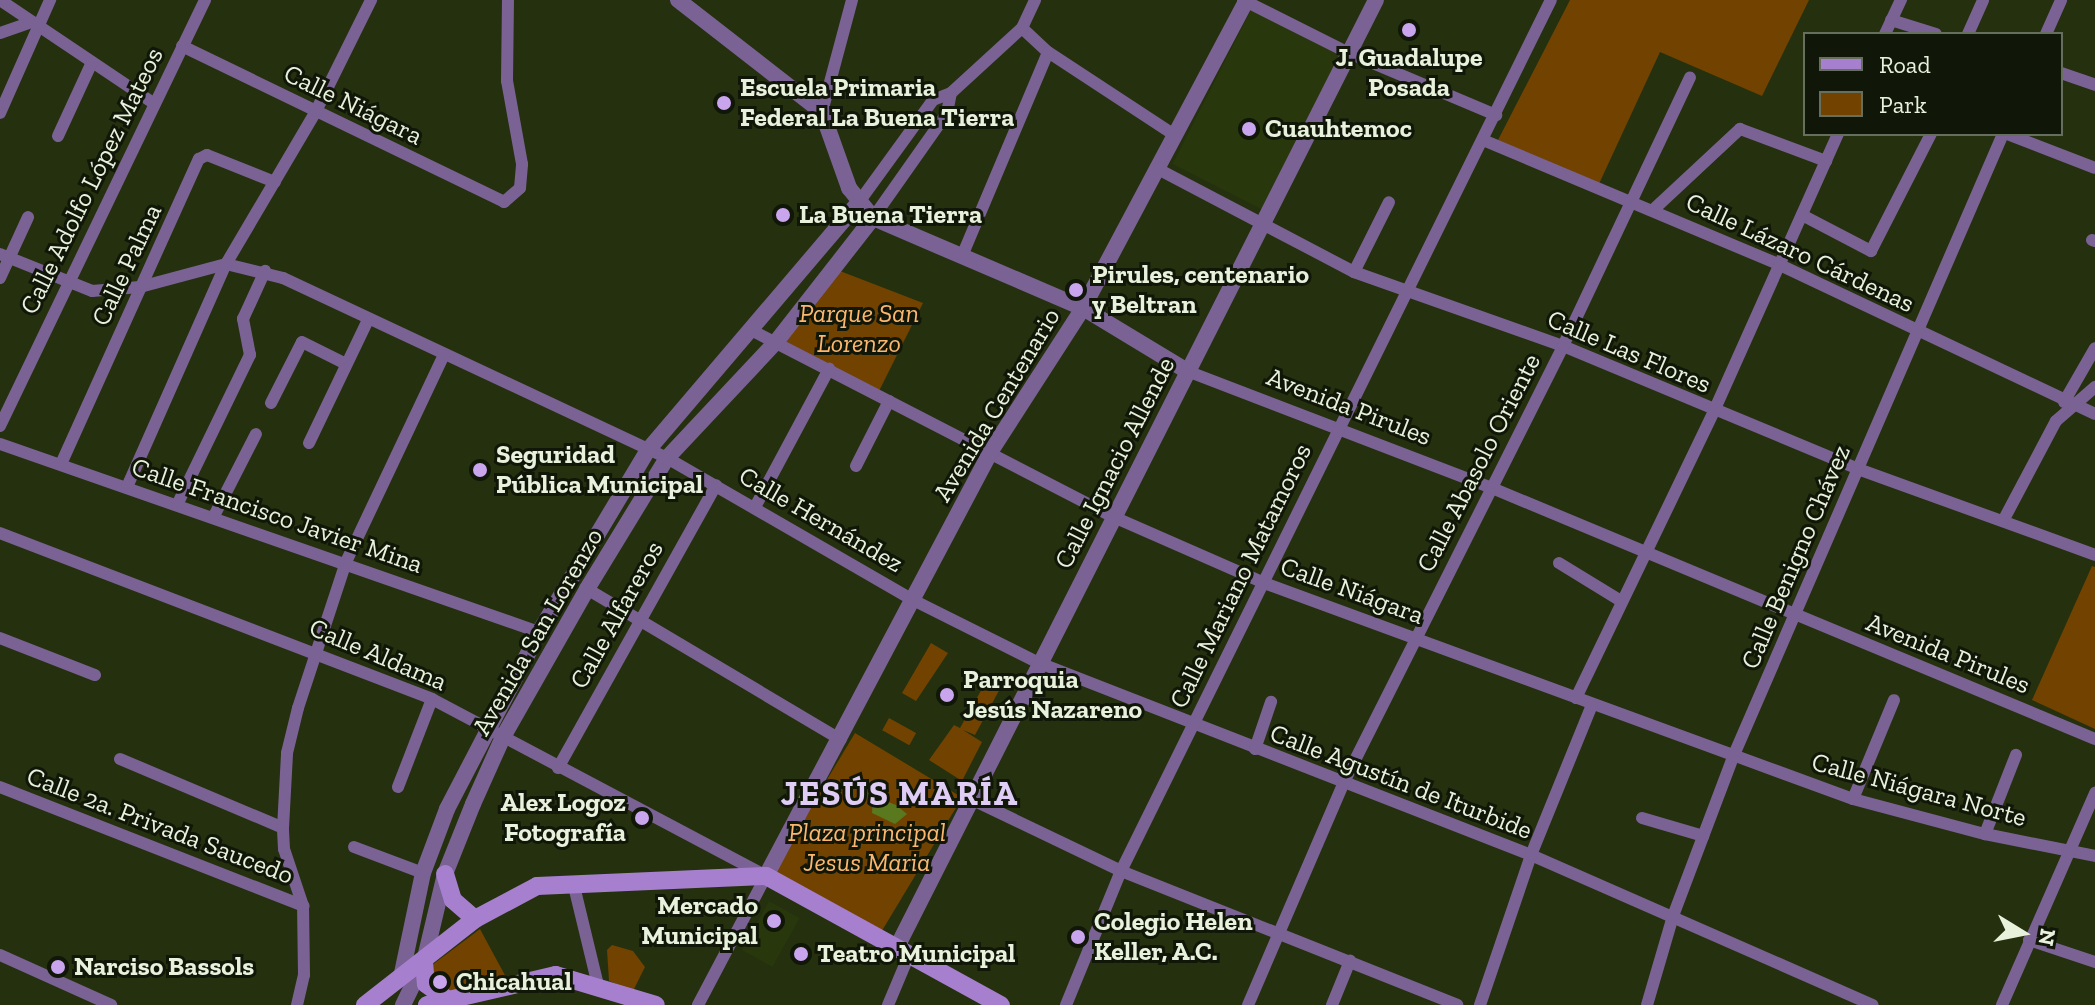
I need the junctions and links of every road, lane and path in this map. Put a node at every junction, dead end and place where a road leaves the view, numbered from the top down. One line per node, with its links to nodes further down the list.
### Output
1 (50, 0): 16 (street)
2 (205, 0): 23 (street, Calle Adolfo López Mateos)
3 (371, 0): 32 (street)
4 (508, 0): 32 (street, Calle Niágara)
5 (678, 0): 33 (street)
6 (852, 0): 33 (street)
7 (1035, 0): 17 (street)
8 (1376, 0): 25 (street, Calle Ignacio Allende)
9 (1551, 0): 35 (street, Calle Mariano Matamoros)
10 (1901, 0): 15 (street)
11 (1983, 0): 20 (street)
12 (2061, 0): 21 (street)
13 (1245, 1): 25 (street); 36 (street, Avenida Centenario)
14 (7, 2): 16 (street)
15 (1891, 20): 18 (street); 19 (street)
16 (36, 24): 22 (street); 26 (street); 34 (street)
17 (1022, 28): 24 (street); 30 (street)
18 (1886, 32)
19 (1930, 32)
20 (1969, 32)
21 (2047, 32)
22 (0, 33)
23 (182, 46): 31 (street, Calle Adolfo López Mateos); 32 (street, Calle Niágara)
24 (1048, 52): 36 (street); 56 (street)
25 (1349, 53): 35 (street); 54 (street, Calle Ignacio Allende)
26 (92, 62): 31 (street); 37 (street)
27 (2063, 74): 29 (street)
28 (1690, 77): 49 (street, Calle Abasolo Oriente)
29 (2095, 85)
30 (951, 93): 47 (street, Avenida San Lorenzo); 53 (street, Avenida San Lorenzo)
31 (153, 103): 62 (street, Calle Adolfo López Mateos)
32 (316, 111): 46 (street)
33 (822, 112): 47 (street, Avenida Pirules)
34 (0, 113)
35 (1496, 115): 42 (street, Calle Mariano Matamoros)
36 (1173, 134): 44 (street, Avenida Centenario)
37 (58, 136)
38 (1837, 136): 43 (street)
39 (1930, 136): 51 (street)
40 (2004, 136): 68 (street, Calle Benigno Chávez)
41 (2010, 136): 45 (street)
42 (1483, 140): 49 (street, Calle Lázaro Cárdenas); 64 (street, Calle Mariano Matamoros)
43 (1826, 161): 50 (street); 51 (street)
44 (1156, 168): 54 (street, Calle Las Flores); 65 (street, Avenida Centenario)
45 (2095, 168)
46 (275, 182): 57 (street); 63 (street, Calle Palma)
47 (859, 202): 53 (street, Avenida Pirules); 67 (street, Avenida San Lorenzo)
48 (1389, 202): 60 (street)
49 (1628, 202): 50 (street, Calle Lázaro Cárdenas); 70 (street, Calle Abasolo Oriente)
50 (1653, 210): 58 (street, Calle Lázaro Cárdenas)
51 (1802, 215): 58 (street)
52 (28, 217): 55 (street)
53 (873, 218): 56 (street, Avenida Pirules); 69 (street, Avenida San Lorenzo)
54 (1263, 227): 60 (street, Calle Las Flores); 75 (street, Calle Ignacio Allende)
55 (4, 256): 61 (street); 62 (street)
56 (962, 256): 65 (street, Avenida Pirules)
57 (226, 264): 59 (street, Calle Hernández); 63 (street); 94 (street)
58 (1780, 265): 68 (street, Calle Lázaro Cárdenas); 80 (street)
59 (265, 271): 66 (street, Calle Hernández); 96 (street)
60 (1354, 272): 64 (street, Calle Las Flores)
61 (0, 278)
62 (66, 281): 63 (street); 82 (street, Calle Adolfo López Mateos)
63 (140, 287): 90 (street, Calle Palma)
64 (1411, 291): 70 (street, Calle Las Flores); 83 (street, Calle Mariano Matamoros)
65 (1083, 308): 75 (street, Avenida Pirules); 88 (street, Avenida Centenario)
66 (368, 320): 72 (street, Calle Hernández); 73 (street)
67 (753, 331): 69 (street, Calle Niágara); 87 (street, Avenida San Lorenzo)
68 (1918, 332): 79 (street, Calle Lázaro Cárdenas); 92 (street, Calle Benigno Chávez)
69 (776, 342): 74 (street, Calle Niágara); 89 (street, Avenida San Lorenzo)
70 (1563, 346): 80 (street, Calle Las Flores); 95 (street, Calle Abasolo Oriente)
71 (2095, 348): 79 (street)
72 (444, 355): 87 (street, Calle Hernández); 104 (street)
73 (346, 364): 78 (street); 85 (street)
74 (829, 369): 77 (street, Calle Niágara); 97 (street)
75 (1187, 371): 83 (street, Avenida Pirules); 99 (street, Calle Ignacio Allende)
76 (2095, 387): 79 (street)
77 (889, 401): 88 (street, Calle Niágara); 91 (street)
78 (271, 403)
79 (2068, 403): 81 (street, Calle Lázaro Cárdenas); 100 (street)
80 (1714, 411): 92 (street, Calle Las Flores); 102 (street)
81 (2095, 414)
82 (0, 425)
83 (1338, 428): 95 (street, Avenida Pirules); 106 (street, Calle Mariano Matamoros)
84 (256, 434): 98 (street)
85 (309, 443)
86 (0, 444): 90 (street, Calle Francisco Javier Mina)
87 (648, 450): 89 (street, Calle Hernández); 112 (street, Avenida San Lorenzo)
88 (989, 454): 99 (street, Calle Niágara); 108 (street, Avenida Centenario)
89 (667, 458): 93 (street, Calle Hernández); 107 (street, Avenida San Lorenzo)
90 (61, 464): 94 (street, Calle Francisco Javier Mina)
91 (856, 466)
92 (1858, 469): 100 (street, Calle Las Flores); 110 (street, Calle Benigno Chávez)
93 (716, 485): 97 (street, Calle Hernández); 111 (street, Calle Alfareros)
94 (127, 487): 96 (street, Calle Francisco Javier Mina)
95 (1492, 488): 102 (street, Avenida Pirules); 114 (street, Calle Abasolo Oriente)
96 (178, 503): 98 (street, Calle Francisco Javier Mina)
97 (755, 507): 108 (street, Calle Hernández)
98 (214, 516): 104 (street, Calle Francisco Javier Mina)
99 (1116, 518): 106 (street, Calle Niágara); 116 (street, Calle Ignacio Allende)
100 (2003, 521): 103 (street, Calle Las Flores)
101 (0, 533): 115 (street, Calle Aldama)
102 (1644, 553): 109 (street); 110 (street, Avenida Pirules)
103 (2095, 555)
104 (346, 562): 112 (street, Calle Francisco Javier Mina); 115 (street)
105 (1559, 563): 109 (street)
106 (1264, 583): 114 (street, Calle Niágara); 123 (street, Calle Mariano Matamoros)
107 (587, 589): 111 (street); 125 (street, Avenida San Lorenzo)
108 (915, 601): 116 (street, Calle Agustín de Iturbide); 127 (street, Avenida Centenario)
109 (1621, 601): 118 (street)
110 (1794, 617): 126 (street, Avenida Pirules); 130 (street, Calle Benigno Chávez)
111 (638, 620): 127 (street); 132 (street, Calle Alfareros)
112 (539, 632): 124 (street, Avenida San Lorenzo)
113 (0, 638): 117 (street)
114 (1414, 638): 118 (street, Calle Niágara); 133 (street, Calle Abasolo Oriente)
115 (317, 651): 119 (street, Calle Aldama); 140 (street)
116 (1037, 662): 123 (street, Calle Agustín de Iturbide); 137 (street, Calle Ignacio Allende)
117 (95, 675)
118 (1576, 698): 122 (street, Calle Niágara)
119 (432, 699): 124 (street, Calle Aldama); 135 (street)
120 (1894, 700): 138 (street)
121 (1271, 702): 128 (street)
122 (1592, 705): 130 (street, Calle Niágara); 145 (street)
123 (1192, 724): 128 (street, Calle Agustín de Iturbide); 147 (street, Calle Mariano Matamoros)
124 (485, 728): 125 (street, Calle Aldama); 148 (street, Avenida San Lorenzo)
125 (503, 737): 132 (street, Calle Aldama); 149 (street, Avenida San Lorenzo)
126 (2095, 739)
127 (841, 740): 150 (street, Avenida Centenario)
128 (1255, 749): 133 (street, Calle Agustín de Iturbide)
129 (2016, 755): 141 (street)
130 (1733, 757): 138 (street, Calle Niágara Norte); 142 (street, Calle Benigno Chávez)
131 (120, 759): 140 (street)
132 (558, 768): 150 (street, Calle Aldama)
133 (1344, 782): 145 (street, Calle Agustín de Iturbide); 155 (street, Calle Abasolo Oriente)
134 (0, 787): 152 (street, Calle 2a. Privada Saucedo)
135 (398, 787)
136 (2095, 793): 144 (street)
137 (971, 799): 147 (street); 157 (street, Calle Ignacio Allende)
138 (1853, 799): 141 (street, Calle Niágara Norte)
139 (1642, 818): 142 (street)
140 (283, 828): 152 (street)
141 (1985, 834): 144 (street, Calle Niágara Norte)
142 (1703, 836): 153 (street, Calle Benigno Chávez)
143 (354, 847): 148 (street)
144 (2069, 852): 146 (street, Calle Niágara Norte); 156 (street)
145 (1531, 855): 153 (street, Calle Agustín de Iturbide); 178 (street)
146 (2095, 856)
147 (1121, 871): 155 (street); 174 (street, Calle Mariano Matamoros)
148 (423, 873): 162 (street, Avenida San Lorenzo)
149 (445, 874): 154 (main road); 160 (street, Avenida San Lorenzo)
150 (766, 876): 151 (main road); 157 (main road); 171 (street)
151 (573, 882): 154 (main road); 163 (street)
152 (303, 906): 167 (street)
153 (1673, 916): 179 (street, Calle Benigno Chávez); 180 (street, Calle Agustín de Iturbide)
154 (475, 919): 160 (main road)
155 (1279, 932): 159 (street); 175 (street, Calle Abasolo Oriente)
156 (2029, 940): 161 (street); 181 (street)
157 (903, 951): 172 (street); 173 (main road)
158 (0, 955): 166 (street)
159 (1350, 961): 176 (street); 177 (street)
160 (424, 962): 162 (main road); 164 (main road); 168 (street, Avenida San Lorenzo)
161 (2095, 962)
162 (401, 978): 165 (main road)
163 (598, 985): 164 (main road); 170 (main road)
164 (447, 999): 169 (main road)
165 (376, 1002)
166 (111, 1005)
167 (297, 1005)
168 (403, 1005)
169 (427, 1005)
170 (656, 1005)
171 (698, 1005)
172 (888, 1005)
173 (1001, 1005)
174 (1066, 1005)
175 (1248, 1005)
176 (1332, 1005)
177 (1457, 1005)
178 (1480, 1005)
179 (1647, 1005)
180 (1872, 1005)
181 (2002, 1005)

